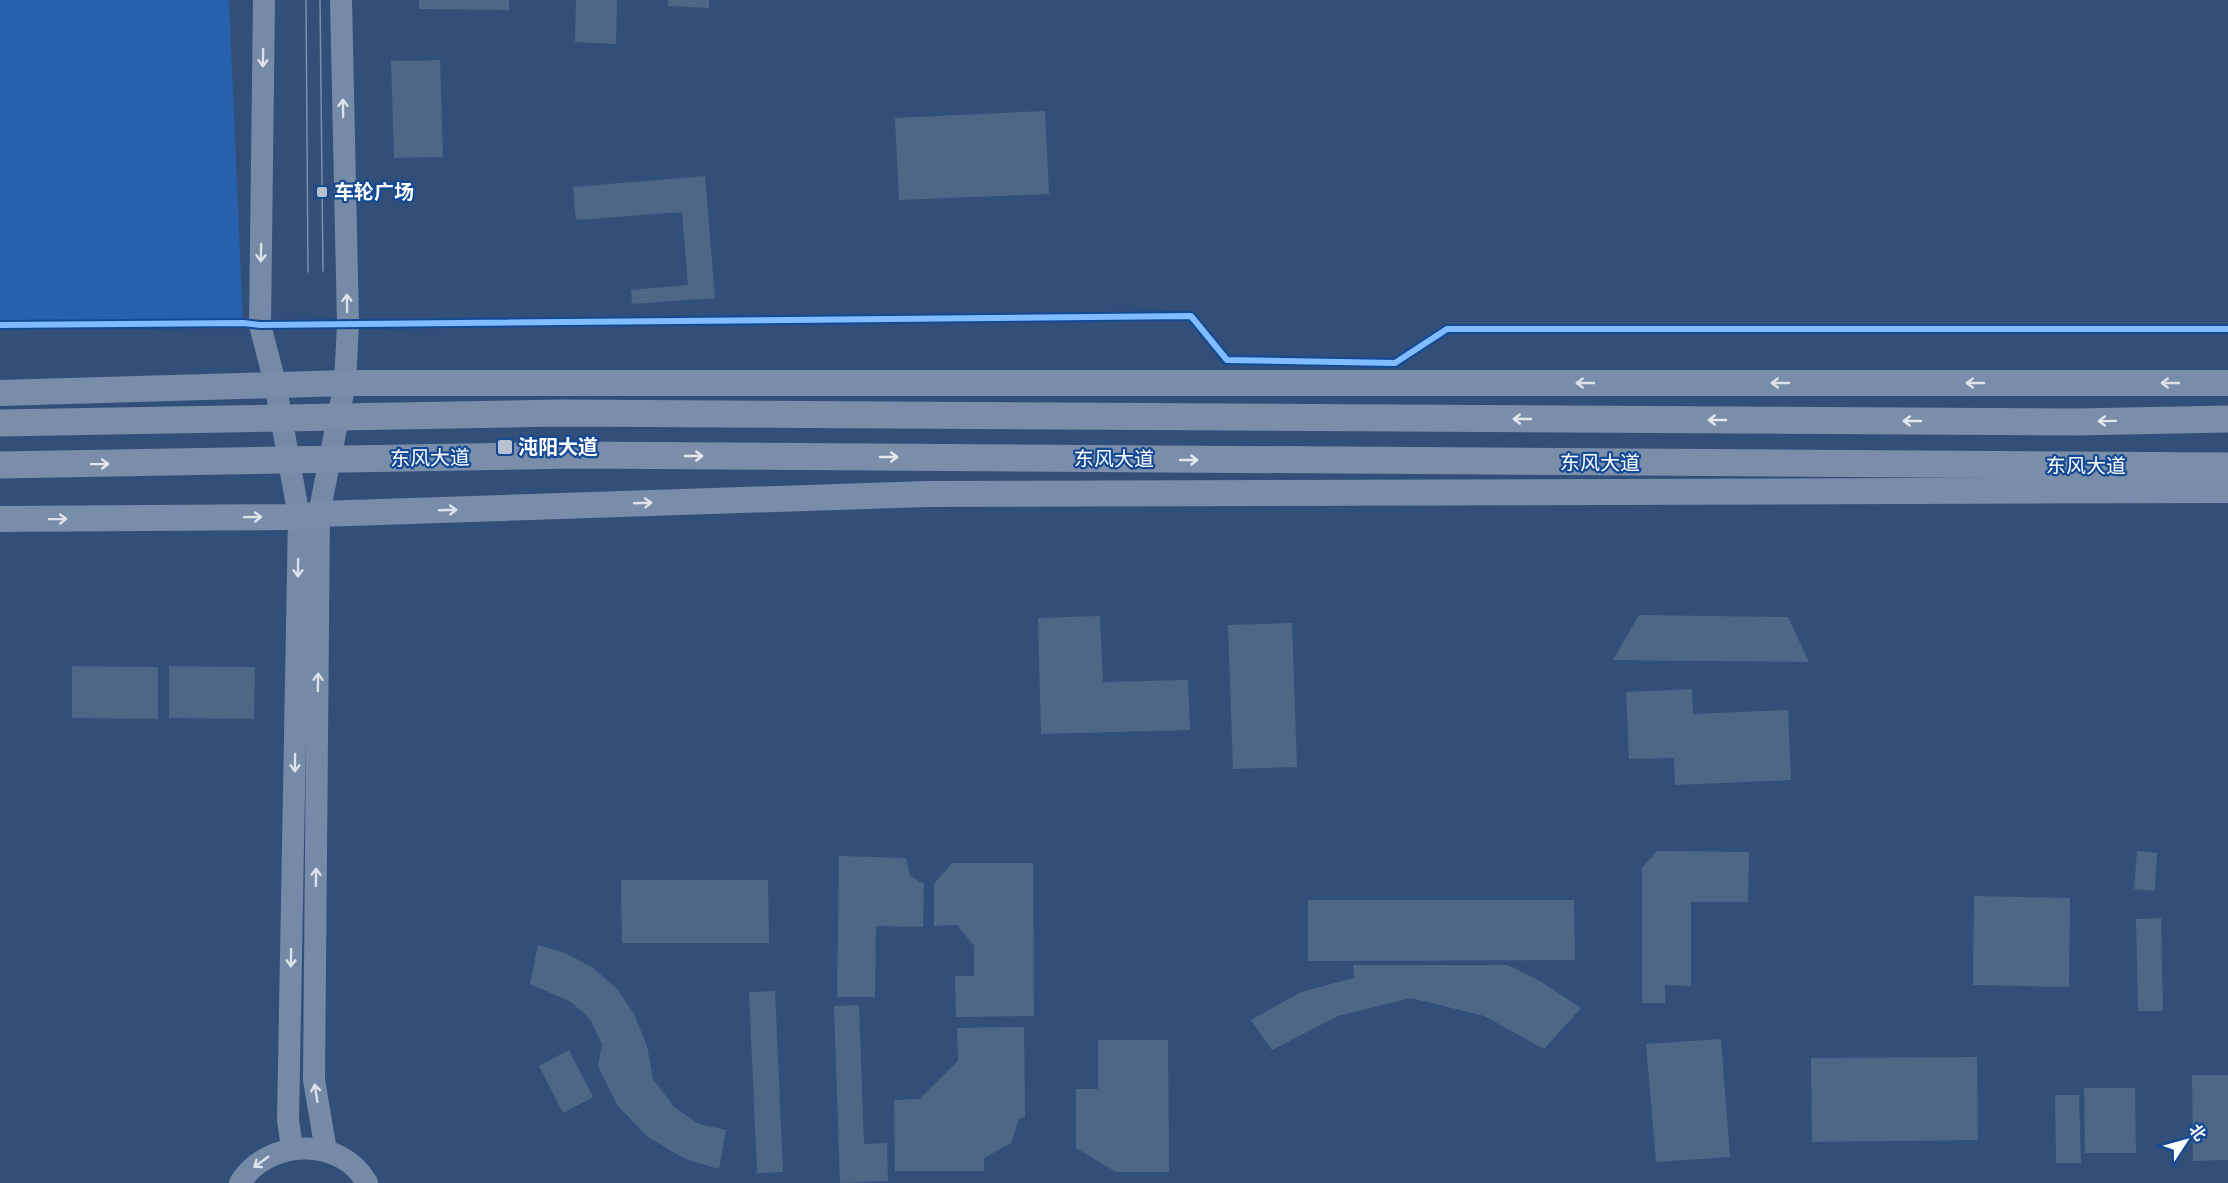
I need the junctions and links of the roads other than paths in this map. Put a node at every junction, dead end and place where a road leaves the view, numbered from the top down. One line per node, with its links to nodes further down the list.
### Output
1 (264, 0): 3 (main road, one-way to 3)
2 (340, 0): 4 (main road, one-way to 2)
3 (275, 383): 4 (main road); 6 (main road); 12 (main road)
4 (345, 383): 5 (main road, one-way to 4); 12 (main road)
5 (2228, 383)
6 (0, 393)
7 (2228, 419): 8 (highway, one-way to 8, bridge)
8 (0, 423)
9 (0, 465): 10 (highway, 东风大道, one-way to 10, bridge)
10 (2228, 466)
11 (2228, 490): 12 (main road, one-way to 11)
12 (309, 515): 13 (main road, one-way to 12); 14 (main road, one-way to 14); 15 (main road, one-way to 12)
13 (0, 519)
14 (292, 1148): 15 (main road); 16 (main road, one-way to 16)
15 (326, 1151): 17 (main road)
16 (240, 1183)
17 (367, 1183)

